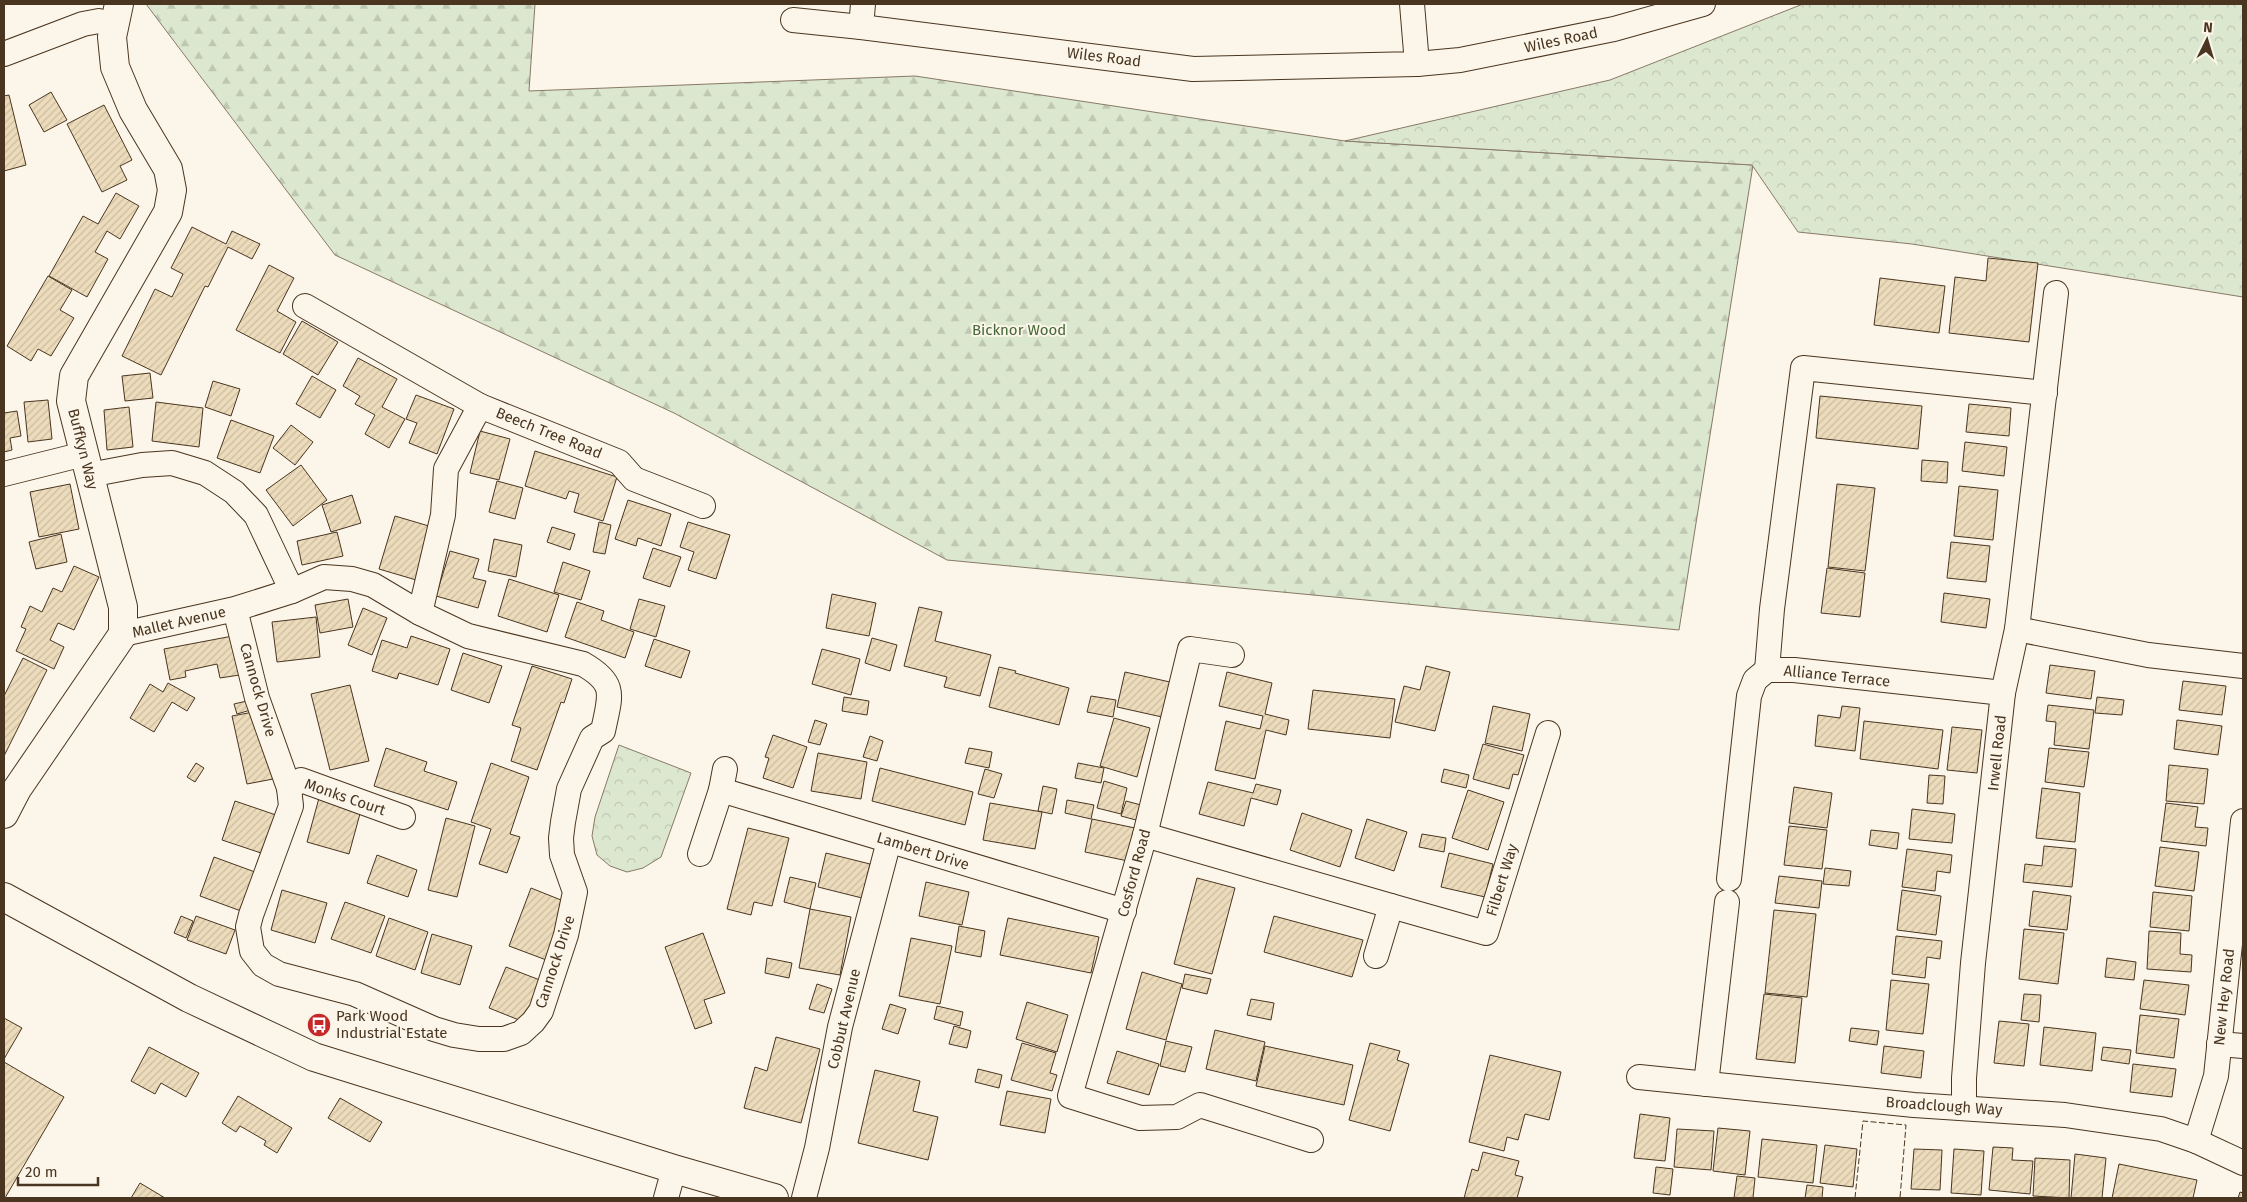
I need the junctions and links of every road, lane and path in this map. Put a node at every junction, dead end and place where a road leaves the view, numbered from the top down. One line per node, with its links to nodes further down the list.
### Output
1 (1412, 4): 7 (street)
2 (1703, 4): 7 (street, Wiles Road)
3 (116, 14): 6 (street); 12 (street, Buffkyn Way)
4 (862, 15): 5 (street, Wiles Road); 7 (street, Wiles Road)
5 (793, 20)
6 (4, 54)
7 (1417, 64)
8 (2056, 293): 10 (street, Irwell Road)
9 (305, 306): 11 (street)
10 (2044, 393): 18 (street, Irwell Road); 22 (street)
11 (480, 406): 14 (street, Beech Tree Road); 17 (street, Beech Tree Road)
12 (87, 464): 13 (street); 15 (street); 19 (street, Buffkyn Way)
13 (4, 474)
14 (702, 506)
15 (292, 591): 16 (street, Cannock Drive); 17 (street, Cannock Drive)
16 (235, 609): 19 (street, Mallet Avenue); 25 (street, Cannock Drive)
17 (420, 613): 25 (street, Cannock Drive)
18 (2017, 629): 21 (street); 23 (street, Irwell Road)
19 (123, 634): 26 (street)
20 (1232, 655): 29 (street, Cosford Road)
21 (2243, 666)
22 (1766, 670): 23 (street, Alliance Terrace); 39 (street, Alliance Terrace)
23 (2003, 693): 40 (street, Irwell Road)
24 (1548, 733): 33 (street, Filbert Way)
25 (289, 788): 27 (street, Monks Court)
26 (4, 814)
27 (403, 817)
28 (2243, 821): 36 (street, New Hey Road)
29 (1145, 836): 33 (street, Filbert Way); 34 (street, Cosford Road)
30 (889, 841): 31 (street, Lambert Drive); 34 (street, Lambert Drive); 47 (street, Cobbut Avenue)
31 (700, 854)
32 (4, 897): 44 (street)
33 (1391, 906): 35 (street)
34 (1124, 911): 41 (street, Cosford Road)
35 (1376, 956)
36 (2219, 1044): 37 (street); 42 (street, New Hey Road)
37 (2243, 1046)
38 (1639, 1077): 39 (street, Broadclough Way)
39 (1706, 1084): 40 (street, Broadclough Way)
40 (1964, 1107): 42 (street, Broadclough Way)
41 (1311, 1140)
42 (2196, 1141): 43 (street, Broadclough Way)
43 (2243, 1163)
44 (674, 1169): 45 (street); 46 (street)
45 (666, 1198)
46 (774, 1198)
47 (804, 1198)

